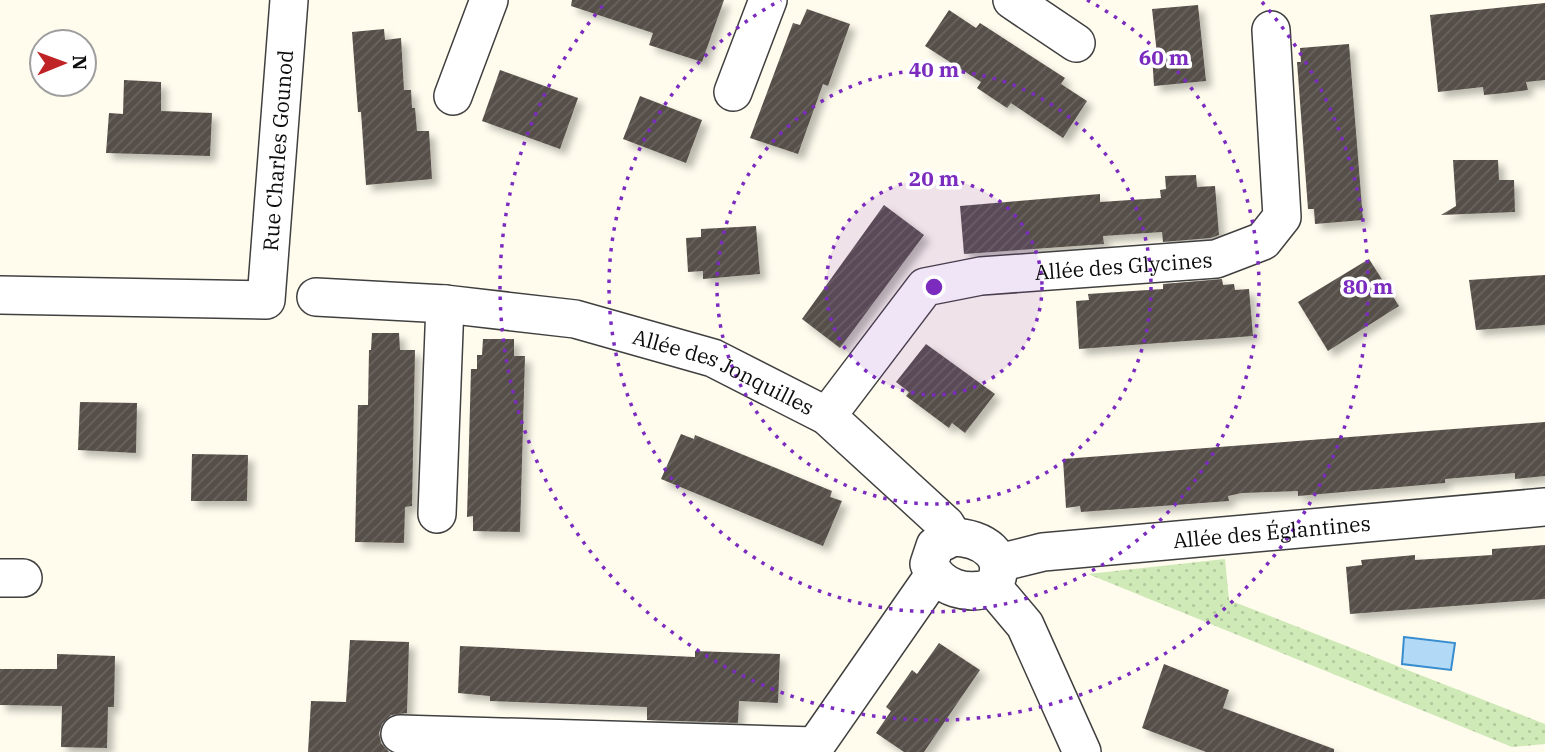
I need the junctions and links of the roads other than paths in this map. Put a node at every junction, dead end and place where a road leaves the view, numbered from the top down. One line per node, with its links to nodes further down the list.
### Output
1 (289, 0): 9 (street, Rue Charles Gounod)
2 (489, 0): 8 (street)
3 (768, 0): 7 (street)
4 (1012, 0): 6 (street)
5 (1271, 30): 12 (street, Allée des Glycines)
6 (1076, 43)
7 (733, 92)
8 (453, 96)
9 (0, 295)
10 (316, 297): 11 (street, Allée des Jonquilles)
11 (445, 304): 12 (street, Allée des Jonquilles); 14 (street)
12 (827, 416): 15 (street, Allée des Jonquilles)
13 (1545, 507): 16 (street, Allée des Églantines)
14 (437, 514)
15 (953, 537): 16 (street); 17 (street)
16 (996, 575): 17 (street); 20 (street)
17 (934, 576): 19 (street)
18 (400, 734): 19 (street)
19 (813, 749)
20 (1082, 752)

